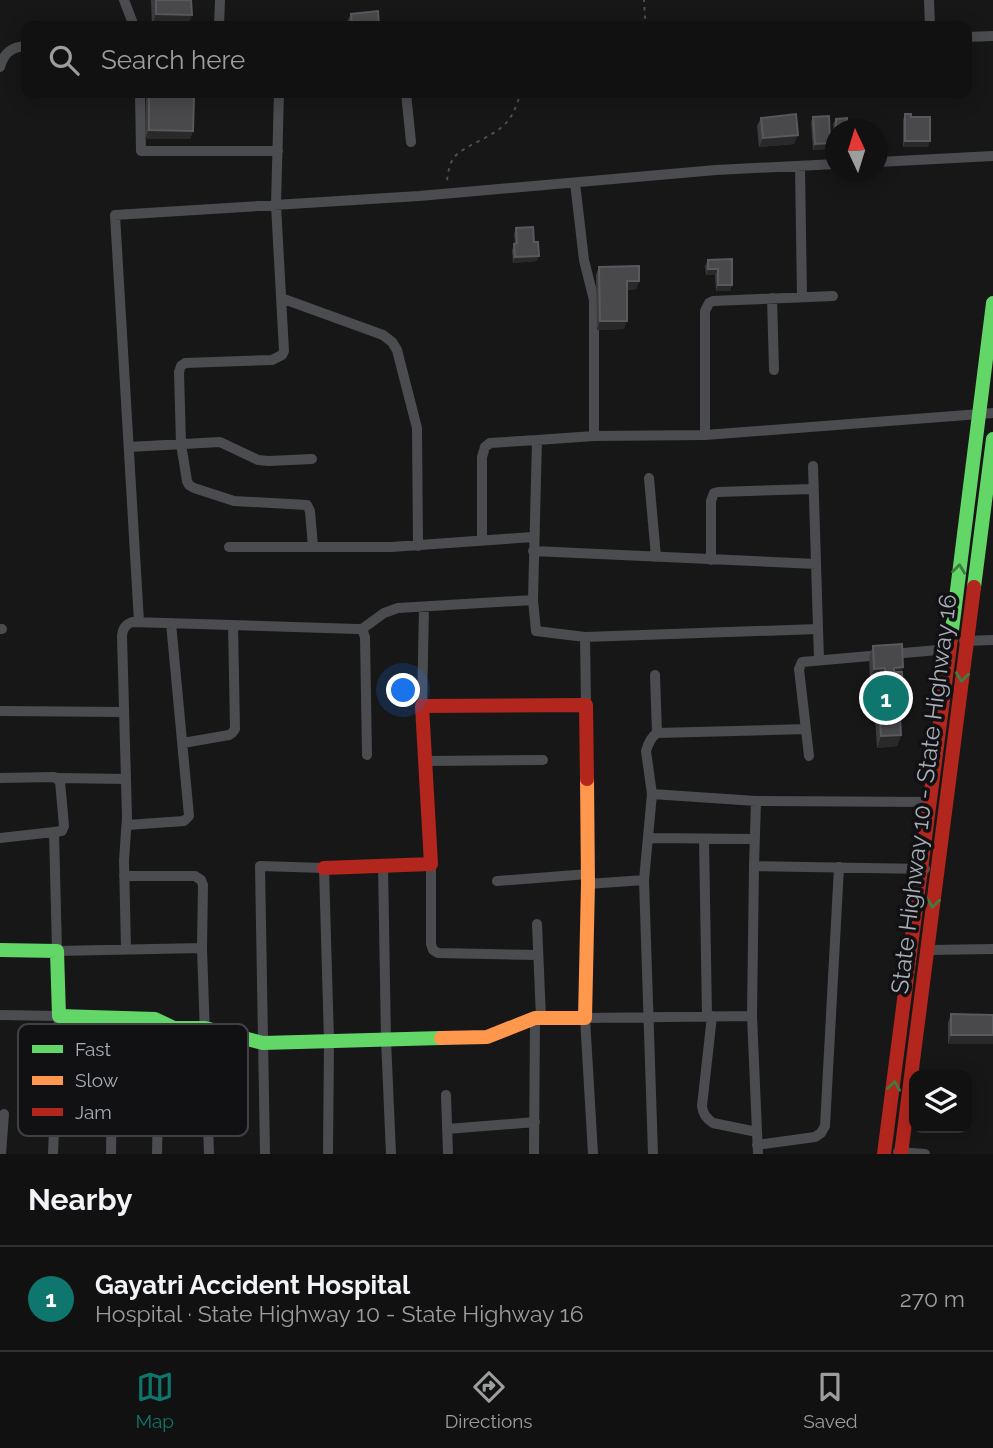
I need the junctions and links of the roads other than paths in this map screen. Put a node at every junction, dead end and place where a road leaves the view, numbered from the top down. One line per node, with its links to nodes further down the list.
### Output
1 (124, 0): 4 (street)
2 (220, 0): 5 (street)
3 (929, 0): 6 (street)
4 (132, 21)
5 (219, 21)
6 (930, 21)
7 (993, 36): 8 (street)
8 (972, 37)
9 (21, 47): 10 (street)
10 (0, 67)
11 (139, 98): 15 (street)
12 (279, 98): 15 (street)
13 (407, 98): 14 (street)
14 (411, 142)
15 (278, 151): 21 (street)
16 (993, 156): 17 (street)
17 (888, 161)
18 (825, 165): 19 (street)
19 (800, 166): 20 (street); 23 (street)
20 (575, 183): 21 (street); 30 (street)
21 (276, 205): 24 (street); 34 (street)
22 (833, 296): 23 (street)
23 (802, 297): 25 (street)
24 (281, 298): 33 (street); 41 (street)
25 (772, 298): 27 (street); 29 (street)
26 (993, 303): 28 (main road, State Highway 10 - State Highway 16)
27 (774, 370)
28 (986, 414): 29 (street); 58 (main road, State Highway 10 - State Highway 16, one-way to 28)
29 (705, 435): 30 (street)
30 (594, 436): 32 (street)
31 (993, 439): 57 (main road, State Highway 10 - State Highway 16)
32 (537, 440): 39 (street); 40 (street)
33 (181, 444): 34 (street); 35 (street); 43 (street)
34 (129, 447): 50 (street)
35 (312, 459)
36 (813, 466): 38 (street)
37 (649, 478): 45 (street)
38 (813, 489): 46 (street); 47 (street)
39 (533, 537): 40 (street); 44 (street)
40 (482, 541): 41 (street)
41 (418, 545): 43 (street)
42 (229, 547): 43 (street)
43 (313, 547)
44 (534, 551): 45 (street); 48 (street)
45 (656, 557): 46 (street)
46 (711, 560): 47 (street)
47 (816, 564): 54 (street)
48 (533, 600): 49 (street); 55 (street)
49 (424, 607): 53 (street); 62 (street)
50 (139, 622): 51 (street); 64 (street)
51 (171, 623): 52 (street); 67 (street)
52 (233, 625): 53 (street); 67 (street)
53 (362, 629): 68 (street)
54 (818, 629): 55 (street); 59 (street)
55 (585, 637): 61 (street)
56 (993, 640): 57 (street)
57 (967, 641): 58 (street); 90 (main road, State Highway 10 - State Highway 16, one-way to 90)
58 (950, 645): 59 (street); 77 (main road, State Highway 10 - State Highway 16)
59 (819, 660): 65 (street)
60 (655, 675): 66 (street)
61 (586, 705): 62 (main road); 92 (main road)
62 (422, 706): 71 (main road)
63 (0, 711): 64 (street)
64 (124, 712): 74 (street)
65 (806, 729): 66 (street); 69 (street)
66 (657, 733): 75 (street)
67 (183, 743): 78 (street)
68 (368, 755)
69 (808, 756)
70 (544, 760): 71 (street)
71 (425, 761): 84 (main road)
72 (0, 778): 73 (street)
73 (58, 778): 74 (street); 79 (street)
74 (126, 779): 78 (street)
75 (652, 794): 76 (street); 81 (street)
76 (756, 801): 77 (street); 83 (street)
77 (930, 802): 89 (main road, State Highway 10 - State Highway 16)
78 (127, 825): 91 (street)
79 (54, 832): 80 (street); 101 (street)
80 (0, 838)
81 (648, 838): 82 (street); 93 (street)
82 (705, 839): 83 (street); 105 (street)
83 (755, 839): 86 (street)
84 (431, 863): 85 (main road); 102 (street)
85 (383, 866): 88 (main road); 118 (street)
86 (754, 866): 87 (street); 106 (street)
87 (839, 867): 89 (street); 130 (street)
88 (324, 868): 119 (street); 120 (street)
89 (921, 869): 90 (street); 131 (main road, State Highway 10 - State Highway 16, one-way to 89)
90 (938, 870): 100 (main road, State Highway 10 - State Highway 16, one-way to 100)
91 (124, 876): 96 (street); 99 (street)
92 (588, 879): 93 (street); 94 (street); 110 (main road)
93 (645, 880): 107 (street)
94 (496, 881)
95 (537, 924): 102 (street)
96 (202, 948): 99 (street); 116 (street)
97 (993, 949): 100 (street)
98 (0, 950): 101 (main road)
99 (126, 950): 101 (street)
100 (927, 950): 132 (main road, State Highway 10 - State Highway 16)
101 (57, 951): 104 (main road)
102 (538, 955): 109 (street)
103 (0, 1015): 104 (street)
104 (60, 1016): 108 (main road); 112 (street)
105 (710, 1016): 106 (street); 107 (street); 125 (street)
106 (752, 1016): 125 (street)
107 (649, 1017): 110 (street); 144 (street)
108 (113, 1018): 111 (main road); 113 (street)
109 (538, 1018): 110 (main road); 118 (main road); 123 (street)
110 (585, 1018): 143 (street)
111 (160, 1021): 114 (street); 115 (main road)
112 (60, 1024)
113 (113, 1024)
114 (160, 1024)
115 (166, 1024)
116 (205, 1024)
117 (248, 1039): 120 (main road)
118 (386, 1040): 119 (main road); 140 (street)
119 (329, 1041): 120 (main road); 139 (street)
120 (263, 1043): 138 (street)
121 (446, 1095): 124 (street)
122 (4, 1114): 133 (street)
123 (535, 1122): 124 (street); 142 (street)
124 (447, 1129): 141 (street)
125 (757, 1132): 130 (street)
126 (53, 1136): 134 (street)
127 (111, 1136): 135 (street)
128 (157, 1136): 136 (street)
129 (208, 1136): 137 (street)
130 (758, 1149)
131 (884, 1152): 132 (street)
132 (901, 1153): 145 (street)
133 (1, 1154)
134 (52, 1154)
135 (111, 1154)
136 (157, 1154)
137 (209, 1154)
138 (265, 1154)
139 (328, 1154)
140 (391, 1154)
141 (448, 1154)
142 (534, 1154)
143 (593, 1154)
144 (653, 1154)
145 (925, 1154)

